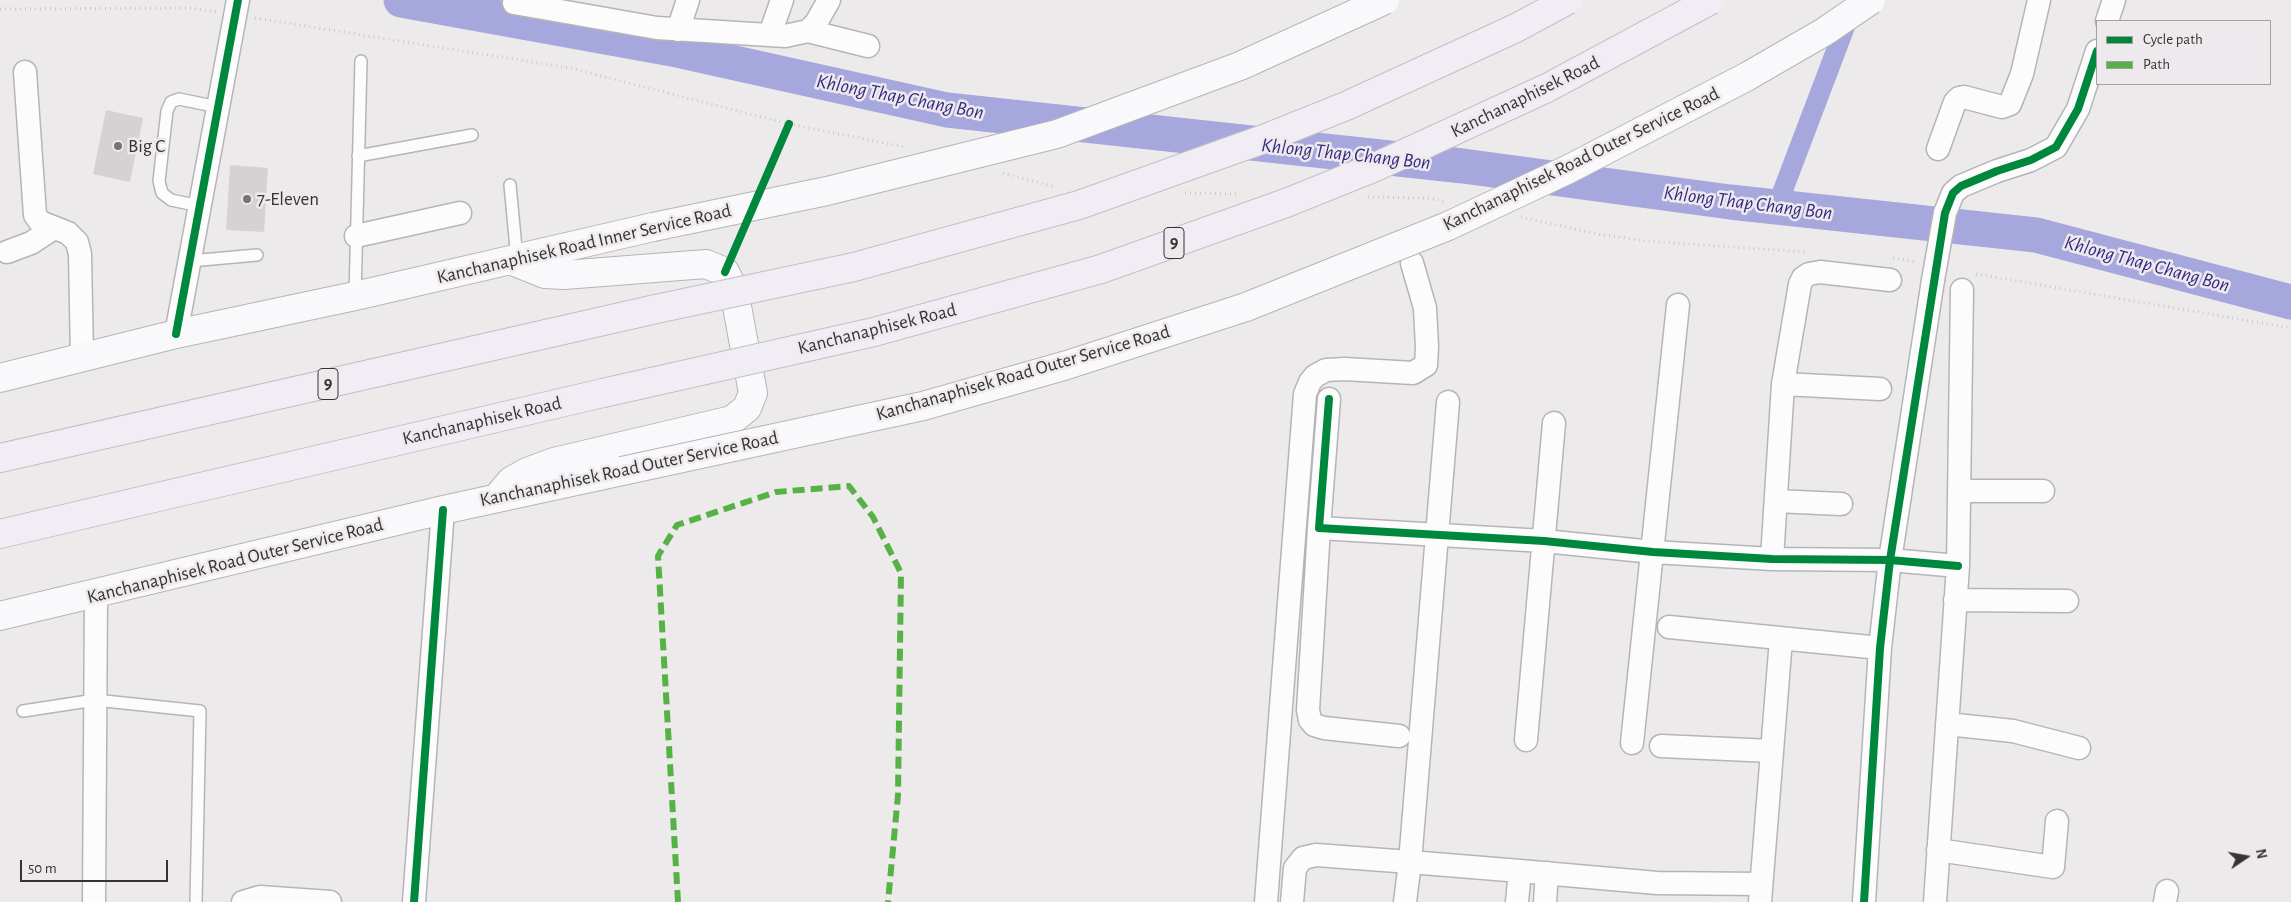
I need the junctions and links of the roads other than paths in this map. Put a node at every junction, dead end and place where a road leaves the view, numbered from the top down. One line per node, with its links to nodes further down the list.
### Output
1 (688, 0): 13 (street)
2 (782, 0): 15 (street)
3 (829, 0): 14 (street)
4 (1385, 0): 31 (main road, Kanchanaphisek Road Inner Service Road, bridge)
5 (1568, 0): 46 (highway, 9, bridge)
6 (1711, 0): 54 (highway, Kanchanaphisek Road / 9, bridge)
7 (1871, 0): 49 (main road, Kanchanaphisek Road Outer Service Road, bridge)
8 (2039, 0): 22 (street)
9 (2114, 0): 12 (street)
10 (237, 3): 20 (street)
11 (514, 3): 13 (street)
12 (2107, 20)
13 (678, 30): 15 (street)
14 (808, 31): 15 (street); 16 (street)
15 (770, 34)
16 (868, 46)
17 (2096, 54): 59 (street, bridge)
18 (362, 61): 23 (lane)
19 (25, 72): 27 (street)
20 (218, 107): 25 (street); 25 (lane)
21 (472, 135): 23 (lane)
22 (1938, 148)
23 (358, 156): 28 (lane)
24 (510, 185): 31 (lane)
25 (200, 206): 32 (street)
26 (460, 213): 28 (street)
27 (54, 228): 29 (street); 39 (street)
28 (356, 236): 36 (lane)
29 (7, 252)
30 (257, 255): 32 (lane)
31 (514, 260): 36 (main road, Kanchanaphisek Road Inner Service Road); 49 (main road)
32 (190, 261): 38 (street)
33 (1412, 263): 89 (street)
34 (1890, 280): 41 (street)
35 (1962, 290): 47 (street)
36 (355, 296): 38 (main road, Kanchanaphisek Road Inner Service Road)
37 (1678, 305): 57 (street)
38 (176, 334): 39 (main road, Kanchanaphisek Road Inner Service Road)
39 (82, 358): 40 (main road, Kanchanaphisek Road Inner Service Road)
40 (0, 378)
41 (1783, 384): 42 (street); 50 (street)
42 (1880, 389)
43 (1329, 399): 53 (street)
44 (1448, 402): 55 (street)
45 (1554, 423): 56 (street)
46 (0, 458)
47 (1959, 490): 48 (street); 60 (street)
48 (2043, 492)
49 (496, 498): 52 (main road, Kanchanaphisek Road Outer Service Road)
50 (1776, 501): 51 (street); 58 (street)
51 (1841, 504)
52 (443, 510): 61 (main road, Kanchanaphisek Road Outer Service Road); 88 (street)
53 (1320, 528): 55 (street); 71 (street)
54 (0, 534)
55 (1438, 535): 56 (street); 79 (street)
56 (1544, 541): 57 (street); 72 (street)
57 (1653, 552): 58 (street); 73 (street)
58 (1772, 559): 59 (street)
59 (1890, 560): 60 (street); 67 (street)
60 (1958, 566): 62 (street)
61 (96, 594): 64 (main road, Kanchanaphisek Road Outer Service Road); 68 (street)
62 (1955, 600): 63 (street); 70 (street)
63 (2067, 601)
64 (0, 616)
65 (1669, 627): 66 (street)
66 (1781, 639): 67 (street); 76 (street)
67 (1880, 648): 94 (street)
68 (95, 700): 69 (lane); 84 (street); 85 (lane)
69 (23, 711)
70 (1946, 724): 75 (street); 78 (street)
71 (1399, 736)
72 (1526, 740)
73 (1632, 744)
74 (1661, 746): 76 (street)
75 (2078, 748)
76 (1772, 751): 83 (street)
77 (2057, 821): 78 (street)
78 (1938, 850): 95 (street)
79 (1410, 862): 80 (street); 90 (street); 91 (street)
80 (1520, 871): 81 (street); 92 (street)
81 (1547, 873): 82 (street); 93 (street)
82 (1656, 893): 83 (street)
83 (1761, 893)
84 (94, 902)
85 (196, 902)
86 (243, 902): 87 (street)
87 (330, 902)
88 (414, 902)
89 (1266, 902)
90 (1292, 902)
91 (1405, 902)
92 (1517, 902)
93 (1545, 902)
94 (1864, 902)
95 (1935, 902)

